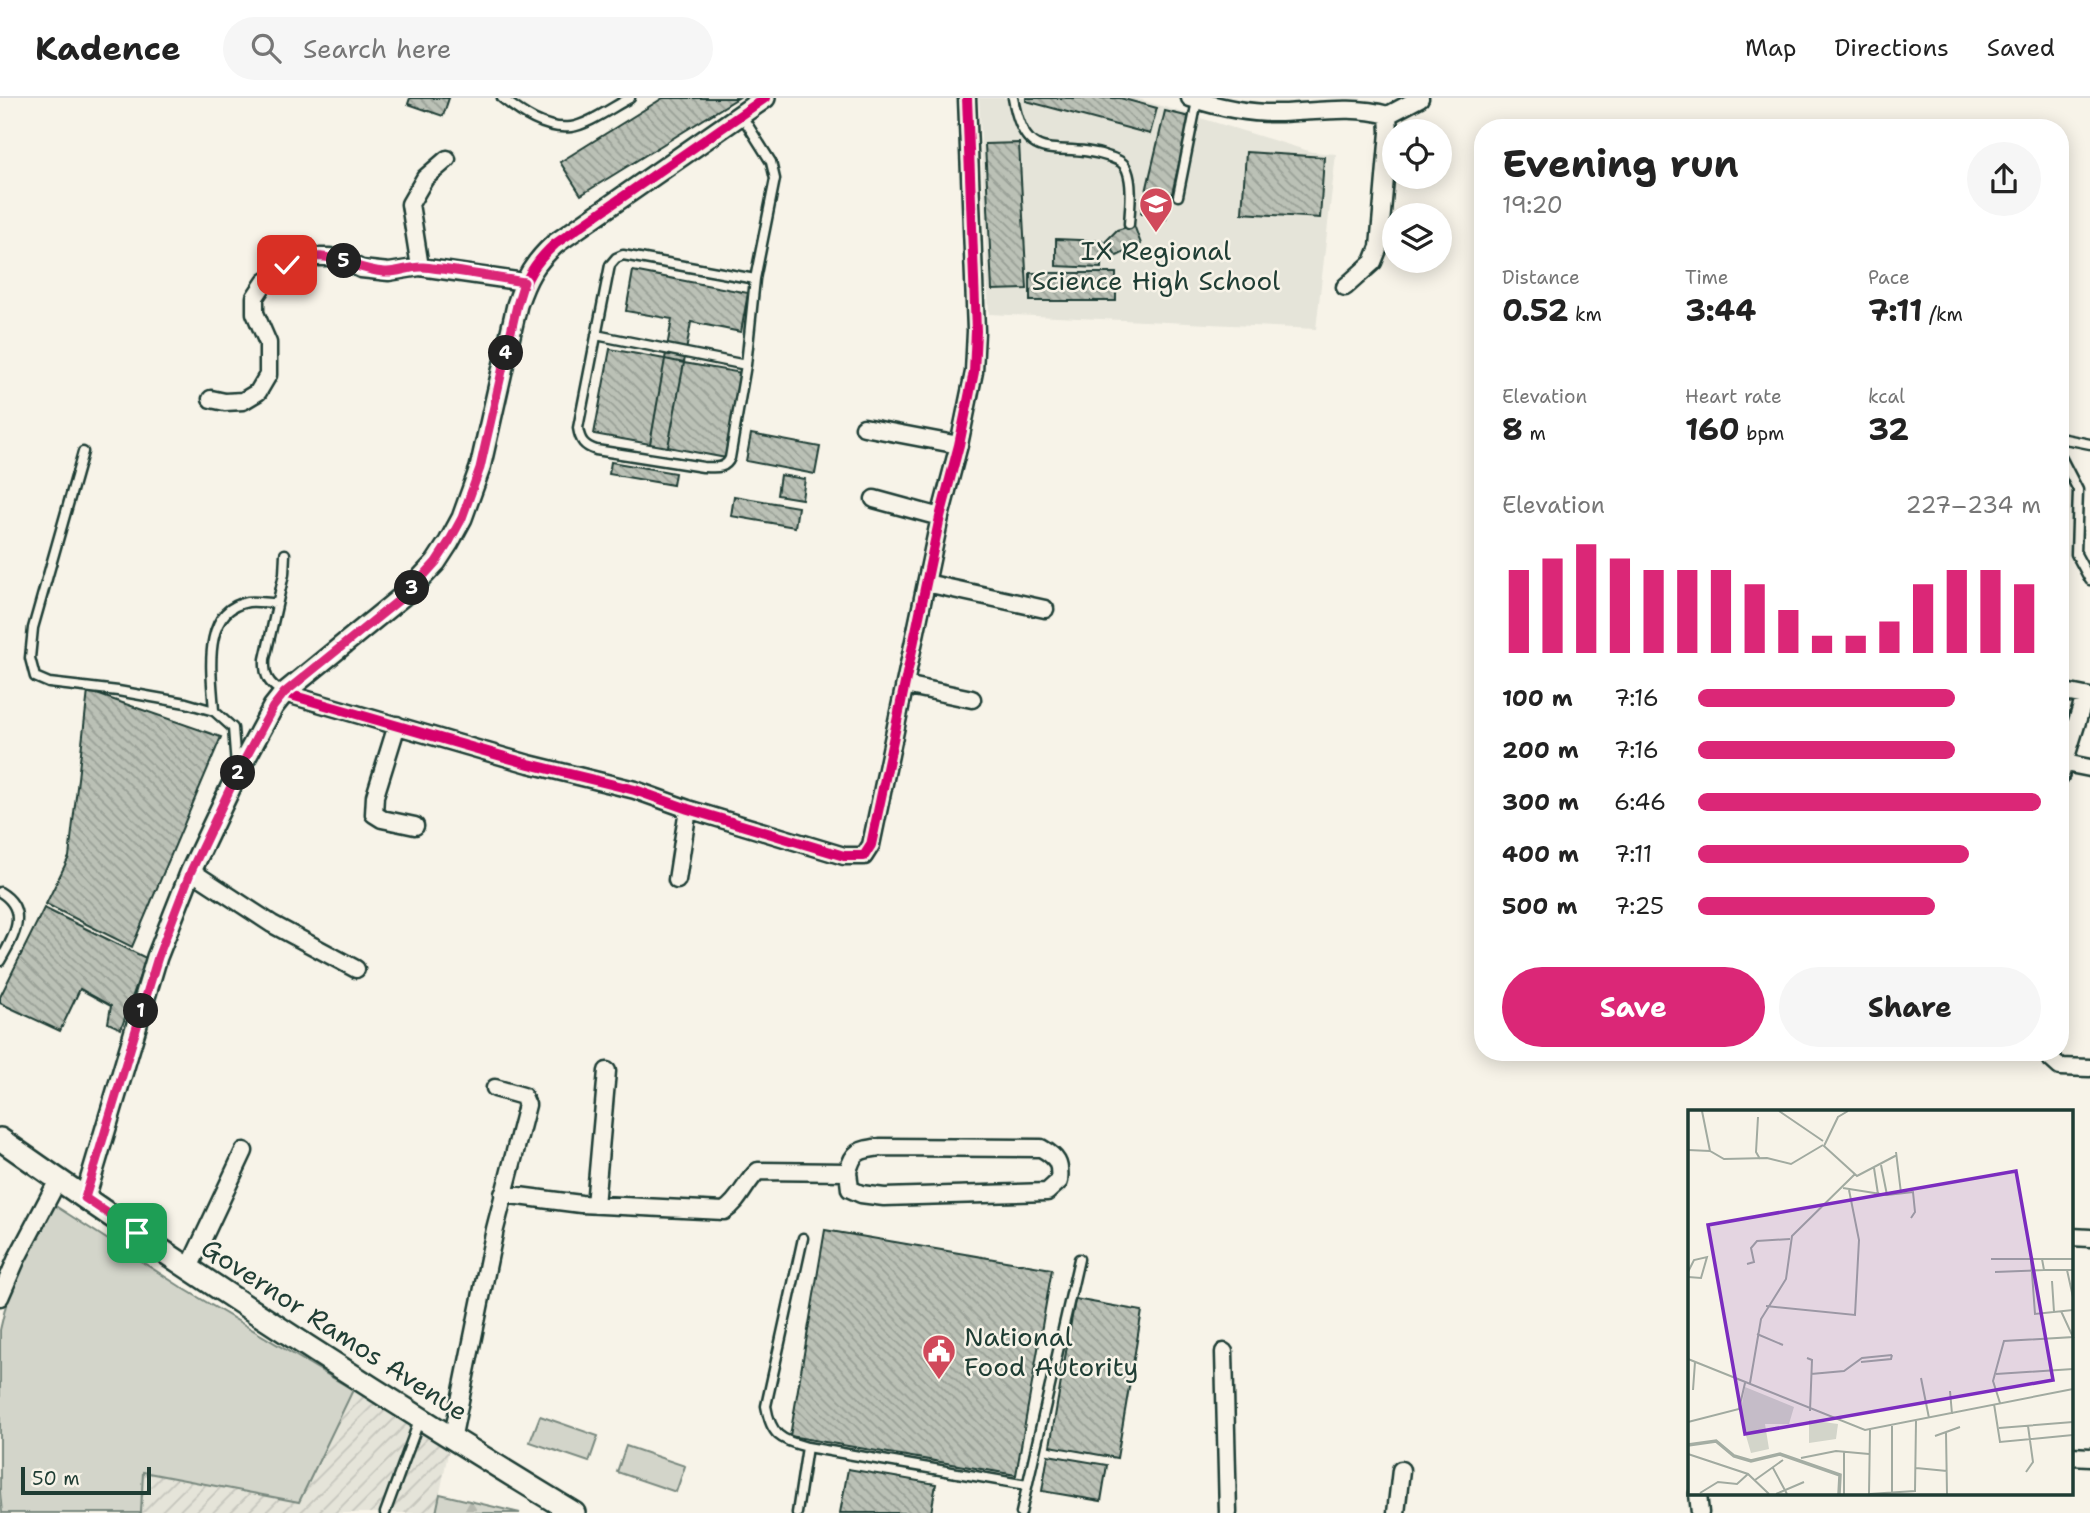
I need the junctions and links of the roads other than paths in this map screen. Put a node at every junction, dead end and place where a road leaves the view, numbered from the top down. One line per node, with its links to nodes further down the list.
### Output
1 (502, 98): 2 (lane)
2 (630, 98)
3 (765, 98): 9 (street)
4 (967, 98): 24 (street)
5 (1013, 98): 13 (lane)
6 (1420, 98): 10 (street)
7 (1203, 100): 8 (street); 12 (lane)
8 (1305, 104): 10 (street)
9 (741, 113): 15 (lane); 16 (street)
10 (1388, 115): 17 (street)
11 (447, 159): 14 (street)
12 (1178, 196)
13 (1129, 224)
14 (420, 267): 16 (street); 20 (street)
15 (755, 279): 18 (lane); 19 (lane)
16 (524, 282): 35 (street)
17 (1345, 287)
18 (596, 335): 19 (lane); 19 (lane)
19 (746, 365)
20 (211, 399)
21 (864, 427): 24 (street)
22 (2069, 440): 23 (lane)
23 (2090, 444)
24 (959, 445): 28 (street)
25 (83, 452): 39 (lane)
26 (2069, 472): 30 (lane)
27 (874, 499): 28 (street)
28 (940, 517): 31 (street)
29 (285, 554): 32 (lane)
30 (2090, 580)
31 (926, 583): 33 (street); 34 (street)
32 (276, 603): 35 (lane); 39 (lane)
33 (1045, 609)
34 (905, 685): 38 (street); 45 (street)
35 (284, 693): 40 (street); 44 (street)
36 (2069, 693): 37 (street)
37 (2087, 696): 41 (street)
38 (972, 699)
39 (214, 711): 44 (lane)
40 (397, 725): 45 (street); 46 (street)
41 (2069, 747)
42 (2069, 767): 43 (street)
43 (2090, 768)
44 (236, 776): 47 (street)
45 (688, 809): 48 (street)
46 (415, 826)
47 (191, 871): 51 (street); 61 (street)
48 (677, 880)
49 (0, 892): 50 (lane)
50 (0, 961)
51 (356, 969)
52 (2053, 1061): 53 (street)
53 (2090, 1068)
54 (607, 1071): 62 (street)
55 (495, 1088): 60 (street)
56 (0, 1139): 59 (main road, Governor Ramos Avenue)
57 (244, 1151): 67 (street)
58 (848, 1172): 58 (street); 62 (street)
59 (58, 1180): 61 (main road, Governor Ramos Avenue); 68 (street)
60 (503, 1194): 62 (street); 71 (street)
61 (85, 1198): 67 (main road, Governor Ramos Avenue)
62 (596, 1205)
63 (2072, 1237): 65 (street)
64 (803, 1238): 72 (lane)
65 (2090, 1238)
66 (1079, 1259): 76 (lane)
67 (189, 1268): 70 (main road, Governor Ramos Avenue)
68 (0, 1297)
69 (1224, 1352): 81 (street)
70 (420, 1418): 71 (main road, Governor Ramos Avenue); 77 (lane)
71 (452, 1440): 78 (main road, Governor Ramos Avenue)
72 (807, 1447): 76 (lane); 79 (lane)
73 (2072, 1456): 74 (street)
74 (2090, 1457)
75 (1401, 1469): 82 (street)
76 (1027, 1485): 80 (lane)
77 (385, 1513)
78 (574, 1513)
79 (797, 1513)
80 (1021, 1513)
81 (1228, 1513)
82 (1396, 1513)

